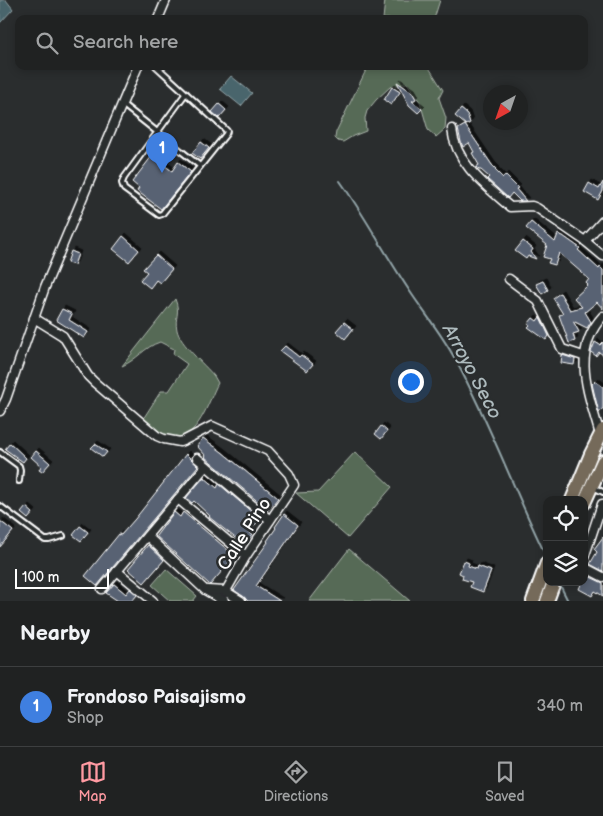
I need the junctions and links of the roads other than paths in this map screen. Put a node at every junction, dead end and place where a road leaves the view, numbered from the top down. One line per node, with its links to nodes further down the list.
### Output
1 (166, 0): 2 (street)
2 (160, 15)
3 (136, 70): 6 (street)
4 (160, 70): 5 (lane)
5 (186, 93): 8 (lane); 9 (lane)
6 (122, 104): 8 (lane); 15 (street)
7 (452, 129): 11 (street)
8 (157, 132): 9 (lane); 9 (lane)
9 (200, 166)
10 (603, 221): 11 (street)
11 (585, 241): 12 (street)
12 (603, 256)
13 (509, 279): 16 (street)
14 (603, 316): 16 (street)
15 (34, 318): 17 (street); 31 (street, Calle Pino)
16 (583, 356): 18 (street)
17 (0, 412)
18 (601, 433): 25 (main road)
19 (0, 452): 23 (lane)
20 (197, 458): 22 (street)
21 (603, 461): 26 (main road)
22 (206, 466): 28 (street); 31 (street)
23 (19, 481)
24 (603, 492): 26 (lane)
25 (574, 496)
26 (587, 496)
27 (588, 496): 29 (street)
28 (178, 498): 33 (street); 35 (street)
29 (603, 503): 34 (street)
30 (0, 506): 32 (lane)
31 (270, 520): 35 (street, Calle Pino)
32 (63, 536)
33 (147, 536): 37 (street); 42 (street)
34 (588, 546)
35 (246, 556): 43 (street, Calle Pino)
36 (588, 569): 39 (street)
37 (117, 571): 41 (street); 45 (street)
38 (543, 573): 47 (main road)
39 (603, 577)
40 (552, 586): 48 (main road)
41 (102, 589)
42 (205, 590): 43 (street); 44 (street)
43 (226, 591): 44 (street, Calle Pino); 46 (street)
44 (222, 600)
45 (153, 601)
46 (241, 601)
47 (533, 601)
48 (546, 601)

